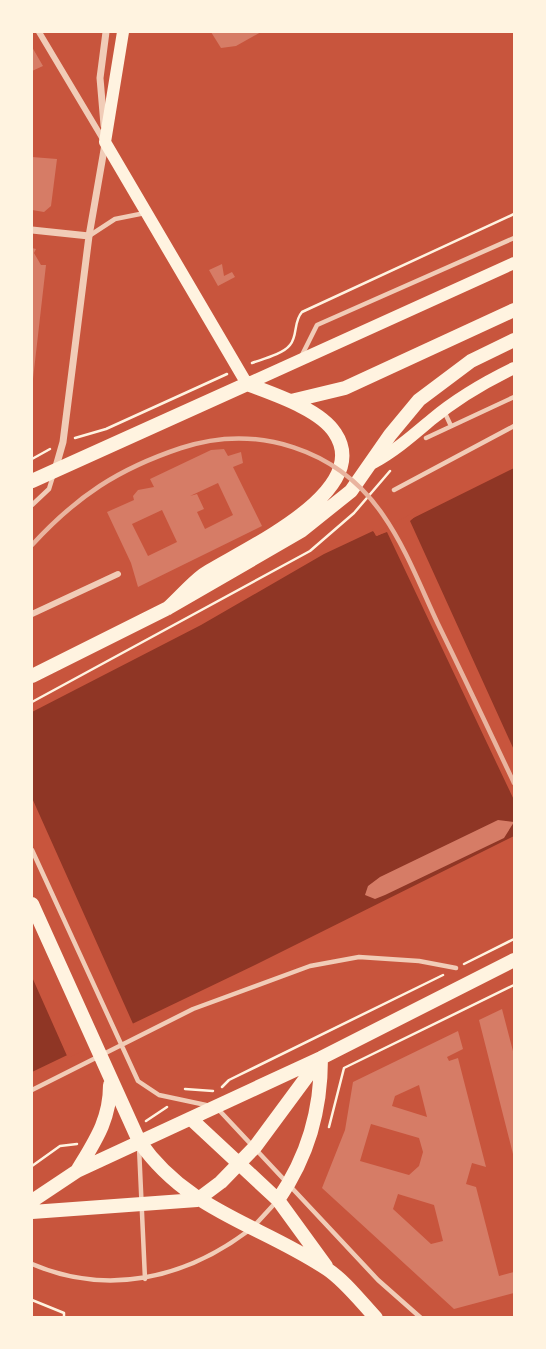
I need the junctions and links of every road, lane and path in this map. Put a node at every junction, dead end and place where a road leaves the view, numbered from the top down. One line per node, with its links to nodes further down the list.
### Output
1 (39, 32): 4 (street)
2 (106, 32): 4 (street)
3 (124, 32): 4 (main road)
4 (105, 142): 5 (main road); 8 (street)
5 (146, 213): 8 (lane); 15 (main road)
6 (514, 214): 15 (path)
7 (32, 230): 8 (street)
8 (89, 236): 25 (street)
9 (514, 238): 13 (lane)
10 (514, 263): 13 (main road)
11 (514, 310): 18 (main road)
12 (514, 341): 24 (main road)
13 (299, 360): 16 (main road)
14 (514, 368): 19 (main road)
15 (238, 369): 16 (main road); 22 (path)
16 (247, 384): 18 (main road); 25 (main road)
17 (514, 397): 20 (lane)
18 (291, 401): 30 (main road)
19 (444, 411): 20 (lane); 24 (main road)
20 (452, 426): 23 (lane)
21 (514, 426): 27 (lane)
22 (86, 434)
23 (426, 438)
24 (373, 463): 30 (main road)
25 (55, 470): 26 (main road); 28 (lane)
26 (32, 483)
27 (394, 490)
28 (32, 505)
29 (118, 574): 31 (street)
30 (168, 608): 32 (main road)
31 (32, 614)
32 (32, 676)
33 (32, 850): 45 (lane)
34 (32, 904): 42 (main road)
35 (514, 939): 37 (path)
36 (514, 960): 40 (main road)
37 (472, 961)
38 (456, 968): 43 (path); 44 (lane)
39 (514, 985): 41 (path)
40 (321, 1058): 45 (main road); 51 (main road); 55 (main road)
41 (344, 1068)
42 (110, 1076): 49 (main road); 54 (main road)
43 (182, 1088)
44 (32, 1090)
45 (216, 1107): 47 (main road); 51 (lane)
46 (164, 1110): 48 (path)
47 (191, 1119): 49 (main road); 52 (main road)
48 (148, 1120)
49 (139, 1141): 54 (main road); 56 (main road); 59 (lane)
50 (81, 1143): 53 (path)
51 (255, 1147): 52 (main road); 55 (lane)
52 (239, 1163): 56 (main road); 57 (main road)
53 (32, 1167)
54 (77, 1171): 58 (main road)
55 (290, 1183): 57 (main road); 68 (lane)
56 (197, 1200): 59 (main road); 61 (main road)
57 (278, 1200): 61 (lane); 63 (main road)
58 (32, 1201)
59 (141, 1204): 60 (main road); 64 (lane)
60 (32, 1212)
61 (251, 1229): 63 (main road); 64 (lane)
62 (32, 1265): 64 (lane)
63 (328, 1270): 67 (main road)
64 (145, 1279)
65 (32, 1300): 66 (path)
66 (64, 1315)
67 (376, 1318)
68 (421, 1318)

